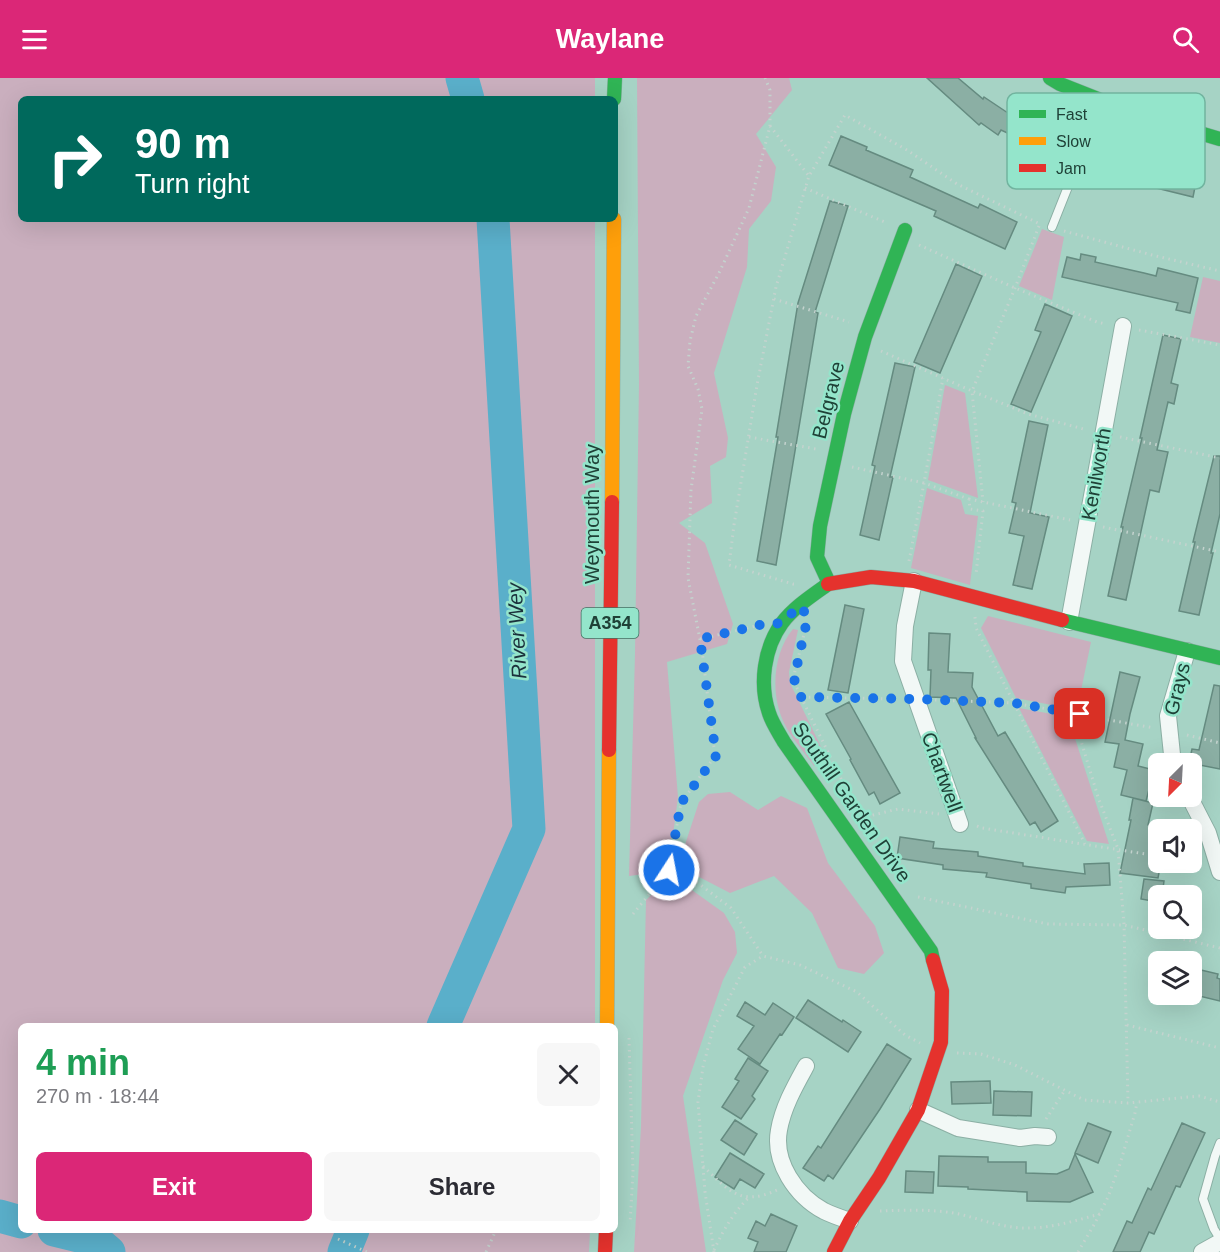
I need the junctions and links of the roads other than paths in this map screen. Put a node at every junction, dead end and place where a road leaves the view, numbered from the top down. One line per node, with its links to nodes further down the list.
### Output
1 (615, 78): 4 (main road)
2 (1050, 78): 3 (main road)
3 (1084, 93)
4 (614, 96)
5 (1205, 135): 6 (main road)
6 (1220, 139)
7 (1067, 189): 9 (lane)
8 (614, 222): 21 (main road, Weymouth Way / A354)
9 (1052, 227)
10 (905, 230): 13 (main road, Belgrave)
11 (1123, 326): 14 (street, Kenilworth)
12 (910, 581): 13 (main road, Southill Garden Drive); 14 (main road, Southill Garden Drive); 19 (street, Chartwell)
13 (829, 583): 23 (main road, Southill Garden Drive)
14 (1069, 622): 15 (main road, Southill Garden Drive)
15 (1187, 651): 16 (main road, Southill Garden Drive); 17 (street, Grays)
16 (1220, 658)
17 (1172, 753)
18 (1195, 807): 20 (street)
19 (959, 820)
20 (1220, 872)
21 (607, 1023)
22 (806, 1066): 26 (street)
23 (918, 1110): 24 (street); 26 (main road, Southill Garden Drive)
24 (1042, 1136)
25 (1220, 1143): 28 (lane)
26 (850, 1221): 30 (main road, Southill Garden Drive)
27 (606, 1233): 29 (main road)
28 (1220, 1241): 31 (street)
29 (605, 1252)
30 (834, 1252)
31 (1202, 1252)

